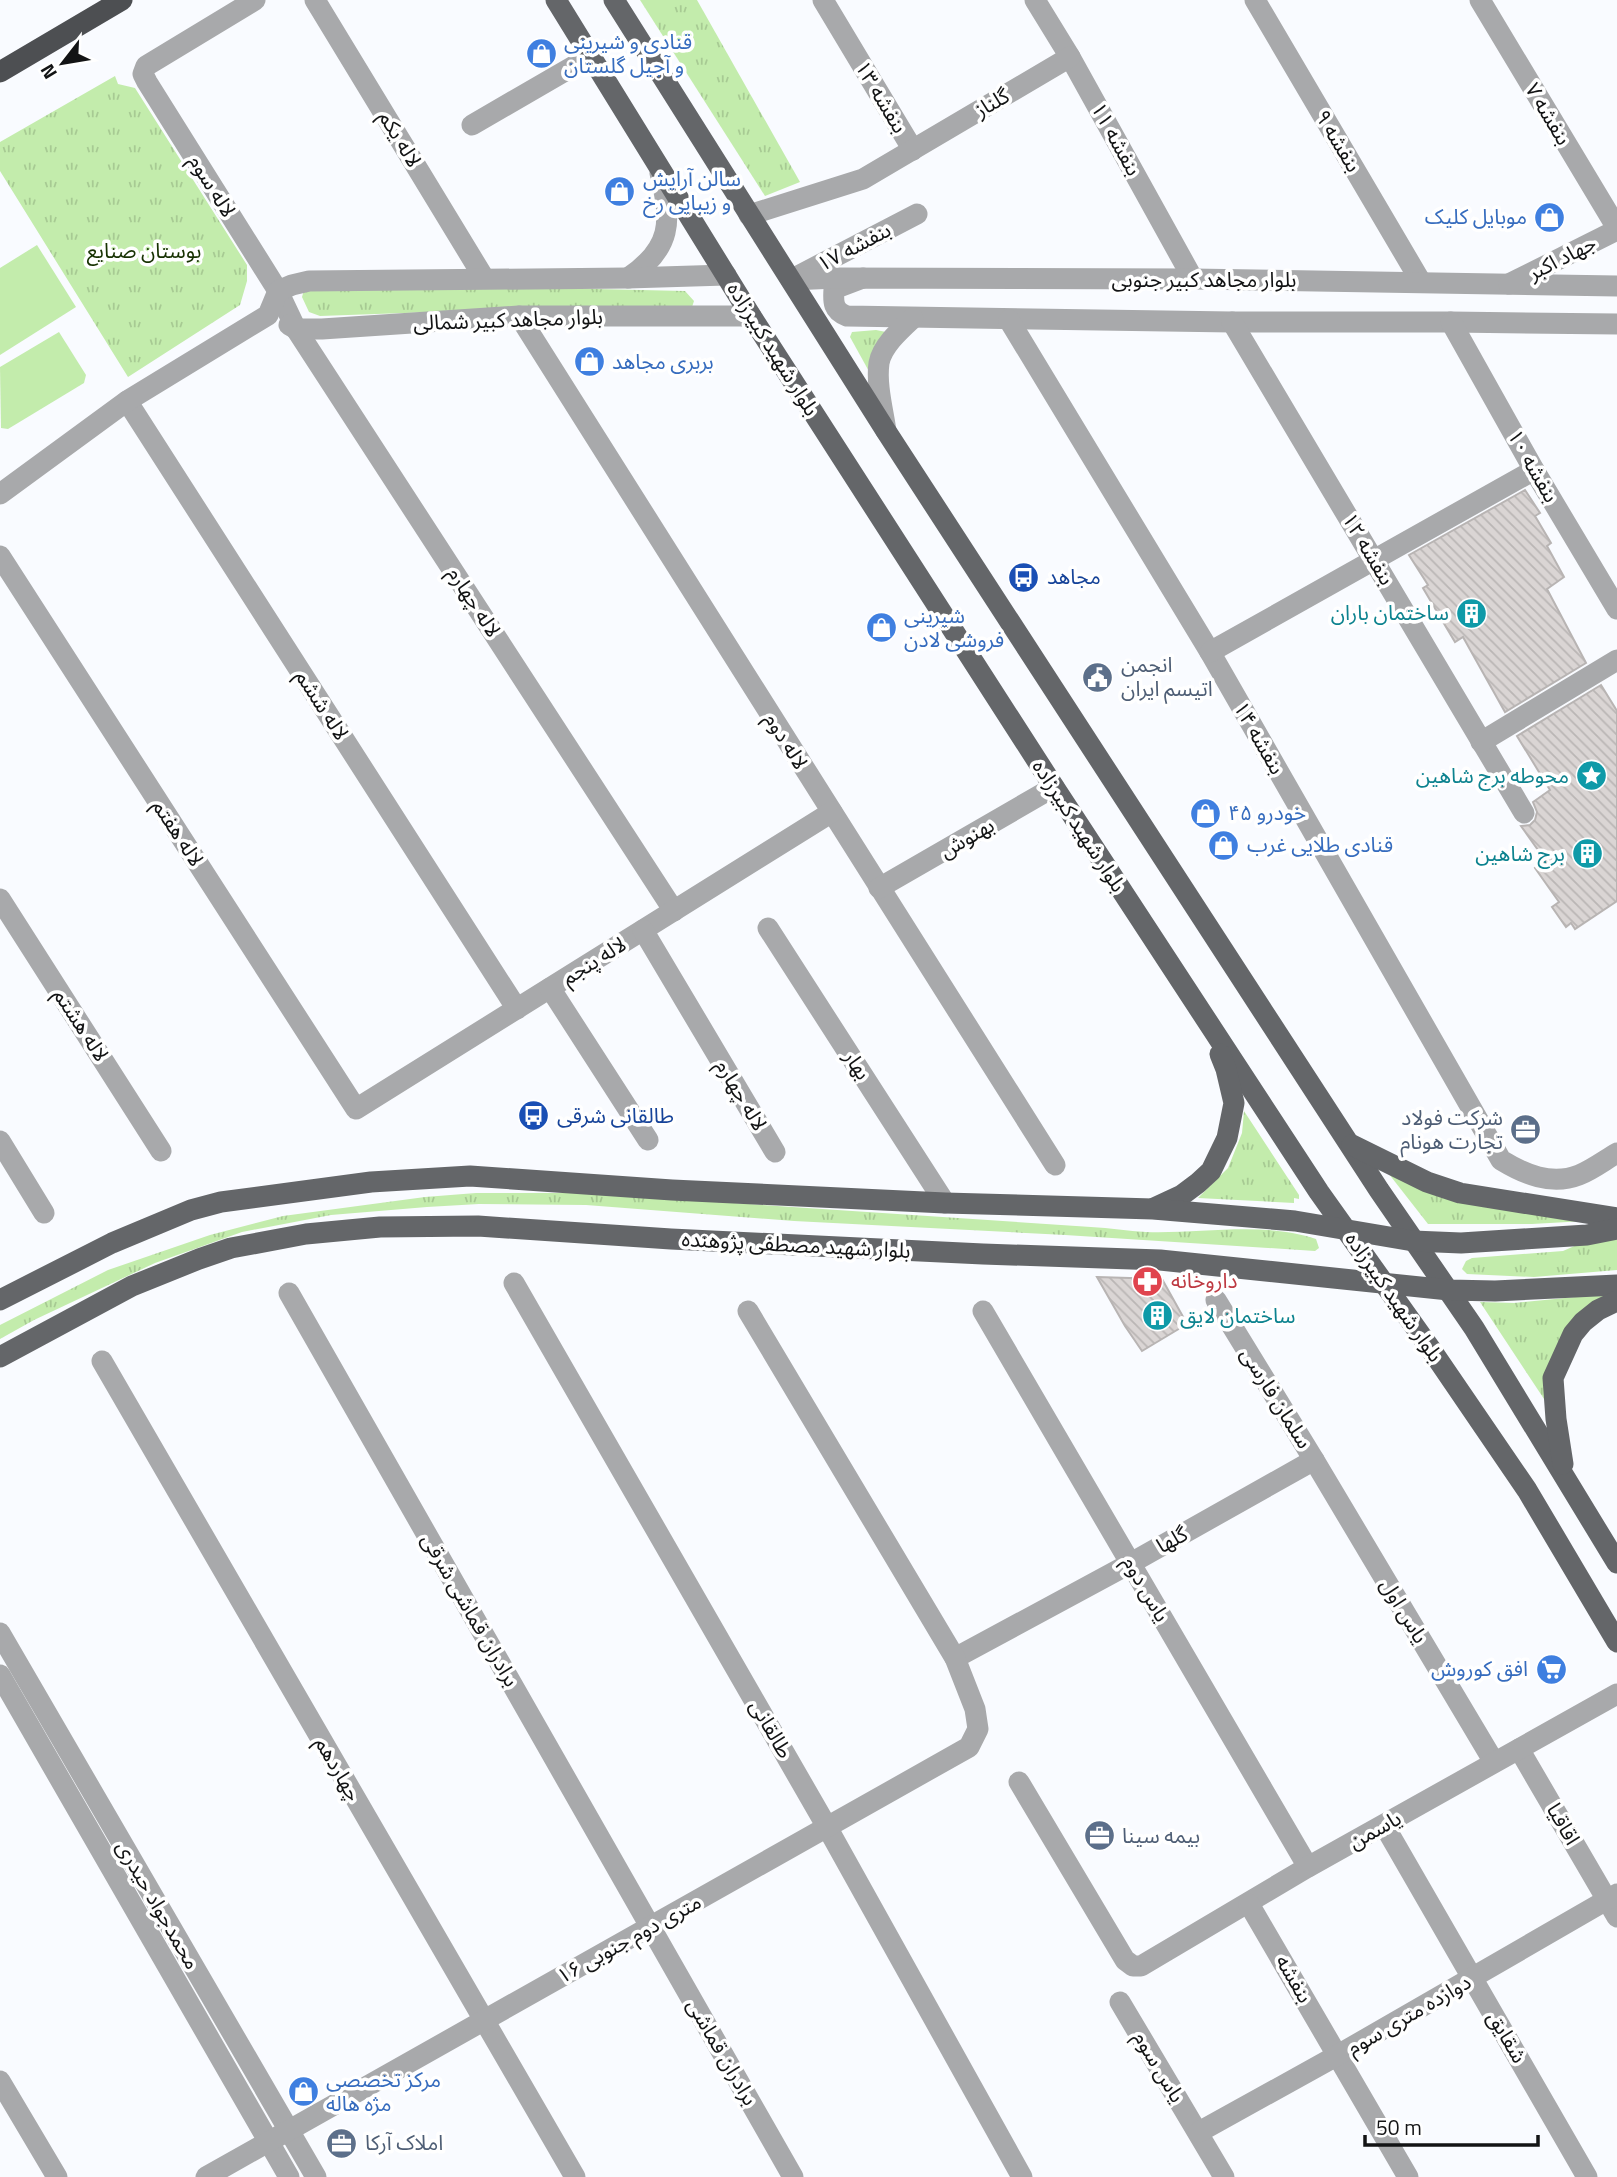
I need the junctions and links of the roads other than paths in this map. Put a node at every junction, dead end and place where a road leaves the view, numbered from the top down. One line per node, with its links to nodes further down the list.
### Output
1 (122, 0): 12 (highway)
2 (255, 0): 28 (street, لاله سوم)
3 (315, 0): 20 (street, لاله یکم)
4 (556, 0): 10 (main road, بلوار شهید کبیرزاده)
5 (614, 0): 17 (main road)
6 (823, 0): 14 (street, بنفشه ۱۳)
7 (1035, 0): 11 (street, بنفشه ۱۱)
8 (1255, 0): 25 (street, بنفشه ۹)
9 (1480, 0): 18 (street, بنفشه ۷)
10 (591, 56): 13 (street); 15 (main road, بلوار شهید کبیرزاده)
11 (1070, 57): 14 (street, گلناز); 23 (street, بنفشه ۱۱)
12 (0, 72)
13 (472, 125)
14 (913, 150): 17 (street, بنفشه ۱۳)
15 (658, 165): 19 (main road, بلوار شهید کبیرزاده); 21 (street)
16 (917, 214): 24 (street, بنفشه ۱۷)
17 (749, 215): 24 (main road)
18 (1617, 229): 26 (street, جهاد اکبر)
19 (726, 275): 21 (street, بلوار مجاهد کبیر شمالی); 31 (main road, بلوار شهید کبیرزاده)
20 (485, 278): 21 (street, بلوار مجاهد کبیر شمالی); 28 (street, بلوار مجاهد کبیر شمالی)
21 (628, 278)
22 (863, 278): 23 (street, بلوار مجاهد کبیر جنوبی); 24 (street, بلوار مجاهد کبیر جنوبی); 32 (street, بلوار مجاهد کبیر جنوبی)
23 (1194, 279): 25 (street, بلوار مجاهد کبیر جنوبی)
24 (791, 280): 39 (main road)
25 (1421, 282): 26 (street, بلوار مجاهد کبیر جنوبی)
26 (1506, 285): 27 (street, بلوار مجاهد کبیر جنوبی)
27 (1617, 286)
28 (278, 291): 29 (street); 37 (street, لاله چهارم)
29 (268, 315): 37 (street, بلوار مجاهد کبیر شمالی); 38 (street)
30 (519, 316): 31 (street, بلوار مجاهد کبیر شمالی); 37 (street, بلوار مجاهد کبیر شمالی); 49 (street, لاله دوم)
31 (751, 316): 48 (main road, بلوار شهید کبیرزاده)
32 (913, 318): 33 (street, بلوار مجاهد کبیر جنوبی); 39 (street)
33 (1009, 320): 34 (street, بلوار مجاهد کبیر جنوبی); 45 (street, بنفشه ۱۴)
34 (1232, 322): 35 (street, بلوار مجاهد کبیر جنوبی); 43 (street, بنفشه ۱۲)
35 (1451, 322): 36 (street, بلوار مجاهد کبیر جنوبی); 40 (street, بنفشه ۱۰)
36 (1617, 324)
37 (296, 329): 53 (street, لاله چهارم)
38 (127, 401): 41 (street); 57 (street, لاله ششم)
39 (886, 431): 62 (main road)
40 (1534, 470): 43 (street); 44 (street, بنفشه ۱۰)
41 (0, 494)
42 (0, 556): 59 (street, لاله هفتم)
43 (1374, 560): 45 (street); 47 (street, بنفشه ۱۲)
44 (1617, 609)
45 (1210, 652): 65 (street, بنفشه ۱۴)
46 (1617, 660): 47 (street)
47 (1481, 742): 50 (street, بنفشه ۱۲)
48 (1054, 787): 51 (street, بهنوش); 58 (main road, بلوار شهید کبیرزاده)
49 (832, 812): 51 (street, لاله دوم); 53 (street, لاله پنجم)
50 (1524, 813)
51 (879, 888): 66 (street, لاله دوم)
52 (0, 899): 63 (street, لاله هشتم)
53 (674, 911): 55 (street, لاله پنجم)
54 (768, 928): 67 (street, بهار)
55 (643, 930): 56 (street, لاله پنجم); 64 (street, لاله چهارم)
56 (550, 988): 57 (street, لاله پنجم); 60 (street)
57 (517, 1009): 59 (street, لاله پنجم)
58 (1206, 1020): 68 (main road); 71 (main road, بلوار شهید کبیرزاده)
59 (356, 1109)
60 (648, 1140)
61 (0, 1141): 69 (street)
62 (1350, 1144): 70 (main road); 73 (main road)
63 (161, 1150)
64 (775, 1152)
65 (1617, 1153)
66 (1055, 1165)
67 (945, 1203): 68 (main road); 79 (main road)
68 (1153, 1209): 71 (main road)
69 (44, 1213)
70 (1617, 1218)
71 (1345, 1229): 73 (main road); 75 (main road, بلوار شهید کبیرزاده)
72 (1617, 1229): 73 (main road)
73 (1413, 1241): 77 (main road)
74 (514, 1283): 99 (street, طالقانی)
75 (1384, 1284): 77 (main road, بلوار شهید مصطفی پژوهنده); 84 (main road, بلوار شهید مصطفی پژوهنده); 91 (main road, بلوار شهید کبیرزاده)
76 (1617, 1284): 77 (main road, بلوار شهید مصطفی پژوهنده)
77 (1449, 1290): 87 (main road)
78 (289, 1293): 103 (street, برادران قماشی شرقی)
79 (0, 1300)
80 (1216, 1300): 86 (street, سلمان فارسی)
81 (1617, 1301): 87 (main road)
82 (748, 1311): 92 (street)
83 (983, 1311): 88 (street, یاس دوم)
84 (0, 1357)
85 (102, 1361): 106 (street, چهاردهم)
86 (1314, 1460): 88 (street, گلها); 96 (street, یاس اول)
87 (1564, 1474): 89 (main road)
88 (1131, 1563): 92 (street, گلها); 100 (street, یاس دوم)
89 (1617, 1563)
90 (0, 1633): 109 (street, محمدجواد حیدری)
91 (1617, 1642)
92 (954, 1658): 99 (street, ۱۶ متری دوم جنوبی)
93 (0, 1675): 111 (street, محمدجواد حیدری)
94 (1617, 1694): 95 (street, یاسمن)
95 (1520, 1749): 96 (street, یاسمن); 101 (street, اقاقیا)
96 (1494, 1762): 98 (street, یاسمن)
97 (1019, 1782): 102 (street, یاسمن)
98 (1384, 1825): 100 (street, یاسمن); 104 (street, شقایق)
99 (827, 1827): 103 (street, ۱۶ متری دوم جنوبی); 118 (street, طالقانی)
100 (1308, 1867): 102 (street, یاسمن)
101 (1614, 1903): 104 (street, دوازده متری سوم)
102 (1249, 1904): 107 (street, بنفشه)
103 (651, 1927): 106 (street, ۱۶ متری دوم جنوبی); 117 (street, برادران قماشی)
104 (1473, 1977): 107 (street, دوازده متری سوم); 121 (street, شقایق)
105 (1120, 2002): 110 (street, یاس سوم)
106 (484, 2021): 109 (street, ۱۶ متری دوم جنوبی); 116 (street, چهاردهم)
107 (1338, 2055): 110 (street, دوازده متری سوم); 120 (street, بنفشه)
108 (0, 2081): 112 (street)
109 (289, 2131): 111 (street, ۱۶ متری دوم جنوبی); 115 (street, محمدجواد حیدری)
110 (1199, 2133): 119 (street, یاس سوم)
111 (269, 2142): 113 (street, ۱۶ متری دوم جنوبی); 114 (street, محمدجواد حیدری)
112 (57, 2177)
113 (206, 2177)
114 (289, 2177)
115 (316, 2177)
116 (575, 2177)
117 (793, 2177)
118 (1022, 2177)
119 (1224, 2177)
120 (1408, 2177)
121 (1587, 2177)

